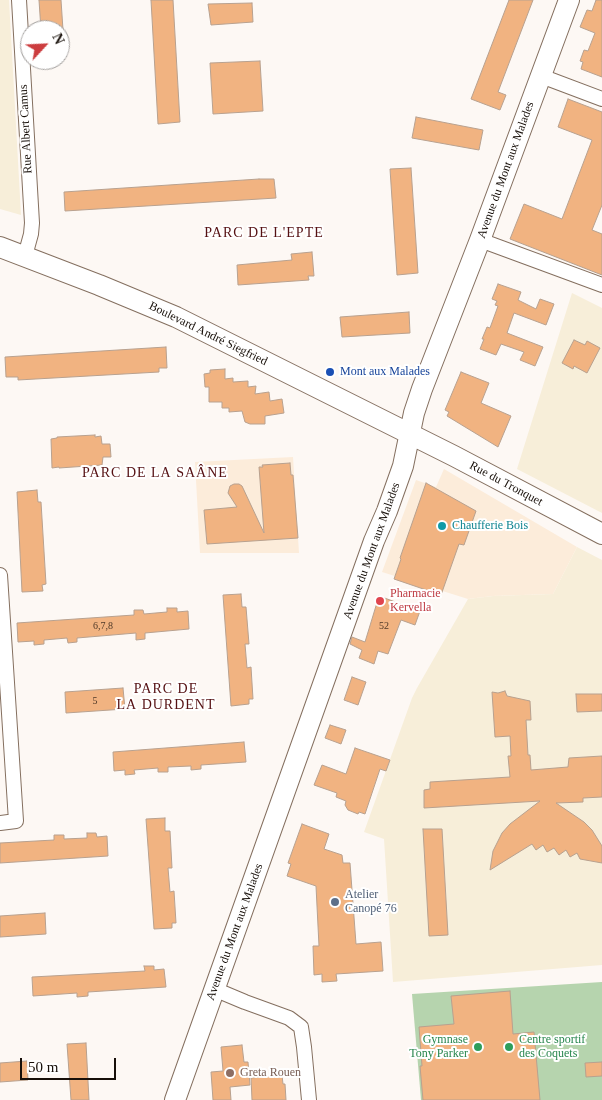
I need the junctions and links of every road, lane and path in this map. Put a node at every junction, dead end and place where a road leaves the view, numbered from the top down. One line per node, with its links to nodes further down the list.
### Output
1 (19, 0): 7 (street, Rue Albert Camus)
2 (569, 1): 3 (street, Avenue du Mont aux Malades)
3 (541, 76): 4 (street); 5 (street, Avenue du Mont aux Malades)
4 (602, 99)
5 (480, 240): 8 (street); 9 (street, Avenue du Mont aux Malades)
6 (0, 247): 7 (street, Boulevard André Siegfried)
7 (25, 256): 9 (street, Boulevard André Siegfried)
8 (602, 285)
9 (410, 435): 10 (street, Rue du Tronquet); 13 (street, Avenue du Mont aux Malades)
10 (602, 534)
11 (0, 575): 12 (street)
12 (0, 822)
13 (214, 990): 14 (street, Avenue du Mont aux Malades); 15 (street)
14 (175, 1100)
15 (308, 1100)

